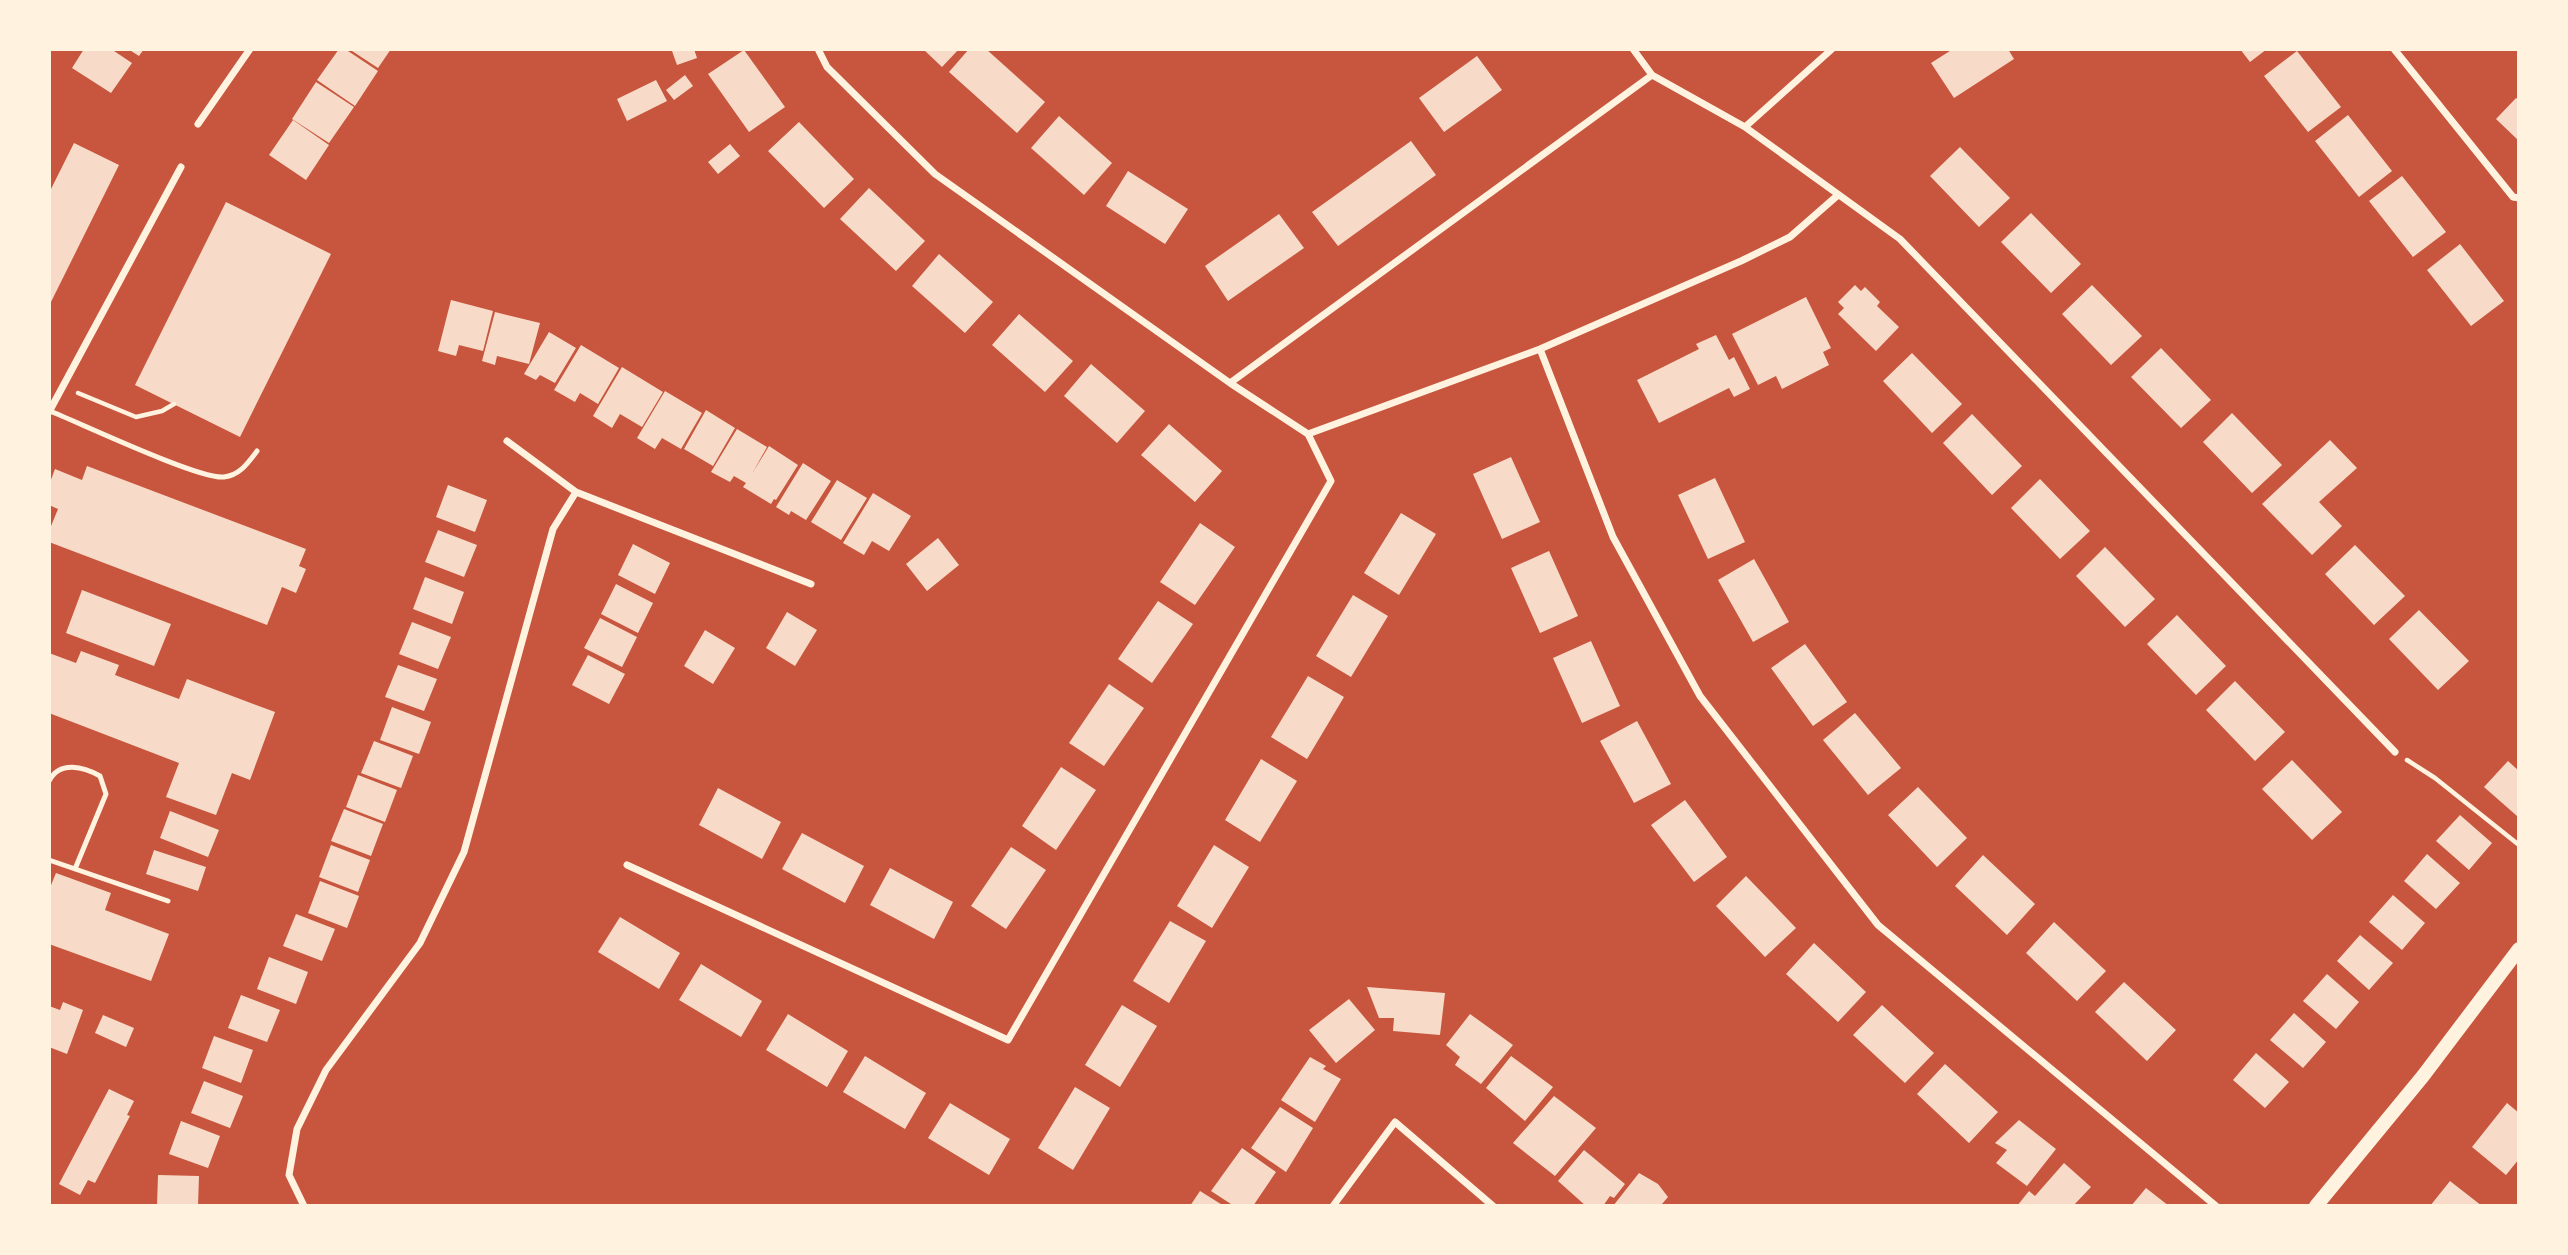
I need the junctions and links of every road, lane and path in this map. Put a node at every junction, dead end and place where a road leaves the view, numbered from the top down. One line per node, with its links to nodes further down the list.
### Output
1 (250, 49): 7 (street)
2 (818, 49): 13 (street)
3 (1633, 49): 6 (street)
4 (1832, 49): 8 (street)
5 (2393, 49): 11 (street)
6 (1652, 75): 8 (street); 13 (street)
7 (198, 124)
8 (1745, 127): 10 (street)
9 (181, 167): 14 (street)
10 (1838, 195): 12 (street); 22 (street)
11 (2519, 198)
12 (1540, 349): 17 (street); 33 (street)
13 (1230, 383): 17 (street)
14 (65, 387): 15 (path); 16 (street)
15 (173, 404)
16 (49, 412): 19 (lane)
17 (1308, 434): 26 (street)
18 (507, 441): 20 (street)
19 (257, 451)
20 (576, 492): 21 (street); 30 (street)
21 (811, 584)
22 (2395, 752): 24 (path)
23 (49, 781): 27 (lane)
24 (2519, 845)
25 (49, 860): 27 (lane)
26 (627, 865)
27 (75, 869): 28 (lane)
28 (168, 901)
29 (2519, 949): 34 (main road)
30 (304, 1206)
31 (1333, 1206): 32 (street)
32 (1493, 1206)
33 (2216, 1206)
34 (2316, 1206)

